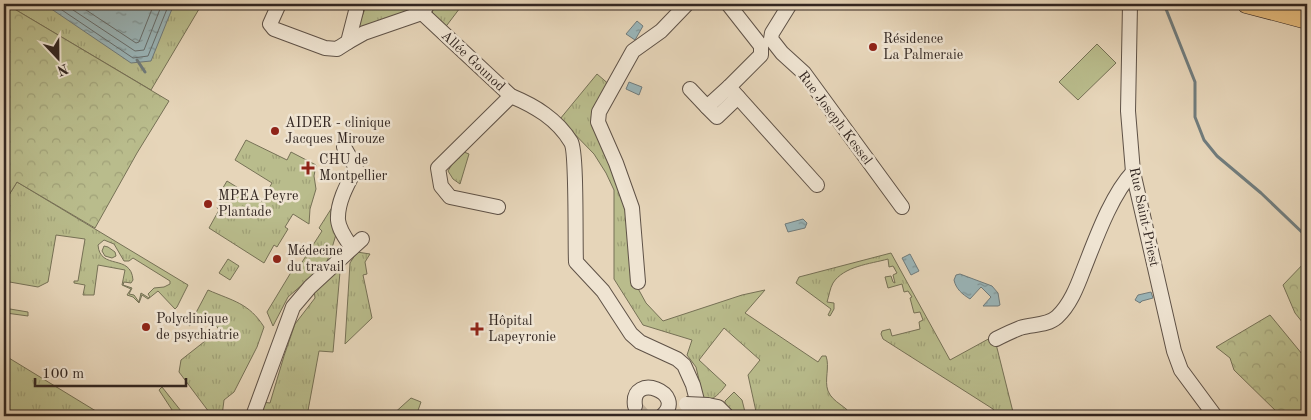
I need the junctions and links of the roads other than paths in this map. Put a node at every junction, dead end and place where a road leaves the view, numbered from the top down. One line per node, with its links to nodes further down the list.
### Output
1 (279, 4): 10 (street)
2 (687, 4): 21 (street)
3 (728, 4): 12 (street)
4 (790, 4): 18 (street, Rue Joseph Kessel)
5 (1130, 4): 15 (street, Rue Saint-Priest)
6 (1246, 4): 9 (main road)
7 (425, 8): 10 (street); 13 (street, Allée Gounod)
8 (356, 11): 10 (street)
9 (1307, 20)
10 (348, 42)
11 (690, 89): 12 (street)
12 (734, 92): 16 (street)
13 (511, 96): 17 (street); 24 (street, Allée Gounod)
14 (344, 147): 20 (street)
15 (1133, 172): 22 (street); 28 (street, Rue Saint-Priest)
16 (817, 185)
17 (498, 207)
18 (902, 207)
19 (362, 239): 20 (street)
20 (352, 248): 26 (street)
21 (638, 282)
22 (996, 339)
23 (635, 406): 25 (street)
24 (698, 407): 25 (street); 27 (street)
25 (665, 410)
26 (253, 416)
27 (727, 416)
28 (1215, 416)

